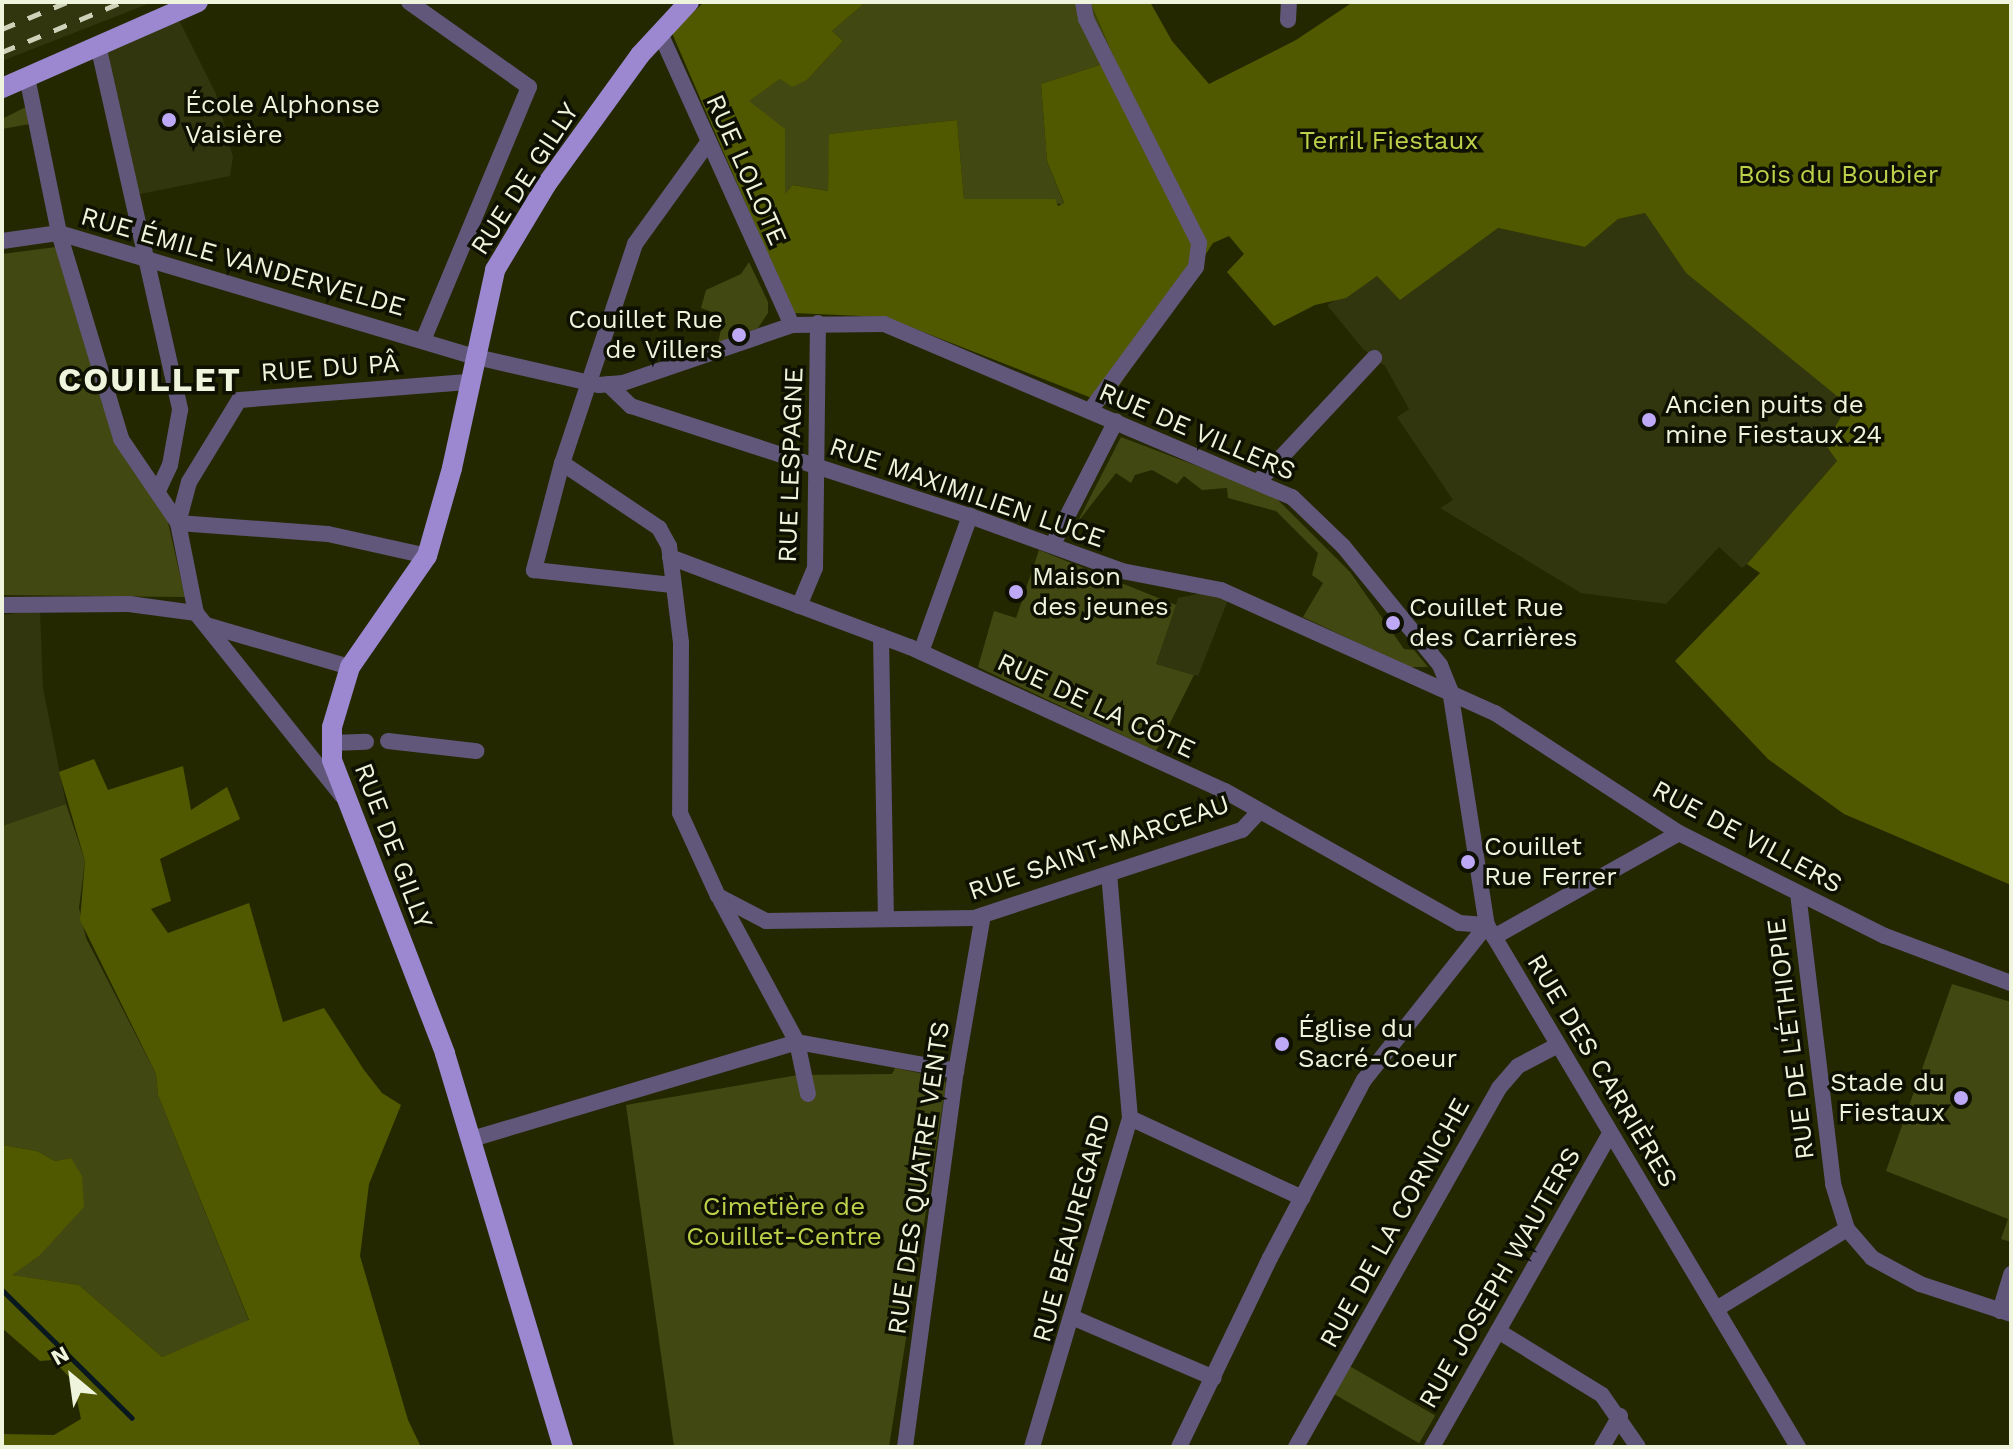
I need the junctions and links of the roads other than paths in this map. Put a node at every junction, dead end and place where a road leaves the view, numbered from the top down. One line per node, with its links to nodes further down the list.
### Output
1 (198, 2): 8 (main road)
2 (409, 2): 17 (street)
3 (689, 2): 7 (main road, RUE DE GILLY)
4 (1083, 2): 23 (street)
5 (1289, 2): 6 (street)
6 (1288, 20)
7 (660, 33): 11 (street, RUE LOLOTE); 18 (main road, RUE DE GILLY)
8 (98, 45): 9 (main road); 14 (street)
9 (27, 77): 10 (main road); 12 (street)
10 (2, 88)
11 (707, 144): 16 (street, RUE LOLOTE); 20 (street)
12 (59, 233): 13 (street, RUE ÉMILE VANDERVELDE); 14 (street, RUE ÉMILE VANDERVELDE); 28 (street)
13 (2, 241)
14 (150, 259): 17 (street, RUE ÉMILE VANDERVELDE); 28 (street)
15 (818, 323): 16 (street, RUE DE VILLERS); 23 (street, RUE DE VILLERS); 26 (street, RUE LESPAGNE)
16 (792, 325): 22 (street, RUE DE VILLERS)
17 (423, 340): 18 (street, RUE DE VILLERS)
18 (472, 356): 20 (street, RUE DE VILLERS); 21 (main road, RUE DE GILLY)
19 (1374, 358): 27 (street)
20 (586, 381): 22 (street, RUE DE VILLERS); 25 (street)
21 (467, 382): 30 (street, RUE DU PÂ); 32 (main road, RUE DE GILLY)
22 (608, 384): 26 (street, RUE MAXIMILIEN LUCE)
23 (1090, 411): 24 (street, RUE DE VILLERS)
24 (1116, 421): 27 (street, RUE DE VILLERS); 31 (street)
25 (562, 463): 33 (street); 34 (street)
26 (817, 467): 29 (street, RUE MAXIMILIEN LUCE); 36 (street, RUE LESPAGNE)
27 (1258, 482): 41 (street, RUE DE VILLERS)
28 (159, 489): 30 (street)
29 (970, 516): 31 (street, RUE MAXIMILIEN LUCE); 39 (street)
30 (178, 523): 32 (street); 37 (street)
31 (1053, 544): 41 (street, RUE MAXIMILIEN LUCE)
32 (427, 556): 40 (main road, RUE DE GILLY)
33 (670, 557): 34 (street); 36 (street, RUE DE LA CÔTE)
34 (672, 585): 51 (street)
35 (2, 605): 37 (street)
36 (799, 606): 38 (street, RUE DE LA CÔTE)
37 (201, 619): 40 (street); 46 (street)
38 (881, 636): 39 (street, RUE DE LA CÔTE); 53 (street)
39 (921, 652): 47 (street, RUE DE LA CÔTE)
40 (350, 667): 44 (main road, RUE DE GILLY)
41 (1450, 690): 48 (street, RUE DE VILLERS); 54 (street, RUE DES CARRIÈRES)
42 (388, 741): 45 (street)
43 (366, 742): 44 (street)
44 (332, 743): 46 (main road, RUE DE GILLY)
45 (476, 751)
46 (348, 805): 62 (main road, RUE DE GILLY)
47 (1258, 813): 49 (street, RUE SAINT-MARCEAU); 54 (street, RUE DE LA CÔTE)
48 (1679, 833): 50 (street, RUE DE VILLERS); 54 (street)
49 (1109, 874): 52 (street, RUE SAINT-MARCEAU); 60 (street, RUE BEAUREGARD)
50 (1798, 893): 55 (street, RUE DE VILLERS); 64 (street, RUE DE L'ÉTHIOPIE)
51 (718, 896): 53 (street, RUE SAINT-MARCEAU); 56 (street)
52 (983, 915): 53 (street, RUE SAINT-MARCEAU); 58 (street, RUE DES QUATRE VENTS)
53 (886, 917)
54 (1490, 931): 57 (street, RUE DES CARRIÈRES); 63 (street)
55 (2011, 983)
56 (797, 1042): 58 (street); 59 (street); 62 (street)
57 (1558, 1045): 61 (street, RUE DES CARRIÈRES); 76 (street, RUE DE LA CORNICHE)
58 (956, 1071): 73 (street, RUE DES QUATRE VENTS)
59 (808, 1094)
60 (1130, 1118): 63 (street); 68 (street, RUE BEAUREGARD)
61 (1610, 1134): 66 (street, RUE DES CARRIÈRES); 69 (street, RUE JOSEPH WAUTERS)
62 (472, 1139): 72 (main road, RUE DE GILLY)
63 (1302, 1198): 70 (street)
64 (1847, 1229): 66 (street); 67 (street, RUE DE L'ÉTHIOPIE)
65 (2011, 1274): 67 (street)
66 (1718, 1308): 80 (street, RUE DES CARRIÈRES)
67 (2006, 1313)
68 (1074, 1318): 70 (street); 74 (street, RUE BEAUREGARD)
69 (1498, 1331): 71 (street); 77 (street, RUE JOSEPH WAUTERS)
70 (1214, 1378): 75 (street)
71 (1620, 1416): 78 (street); 79 (street)
72 (563, 1447)
73 (905, 1447)
74 (1032, 1447)
75 (1179, 1447)
76 (1296, 1447)
77 (1432, 1447)
78 (1602, 1447)
79 (1638, 1447)
80 (1798, 1447)

